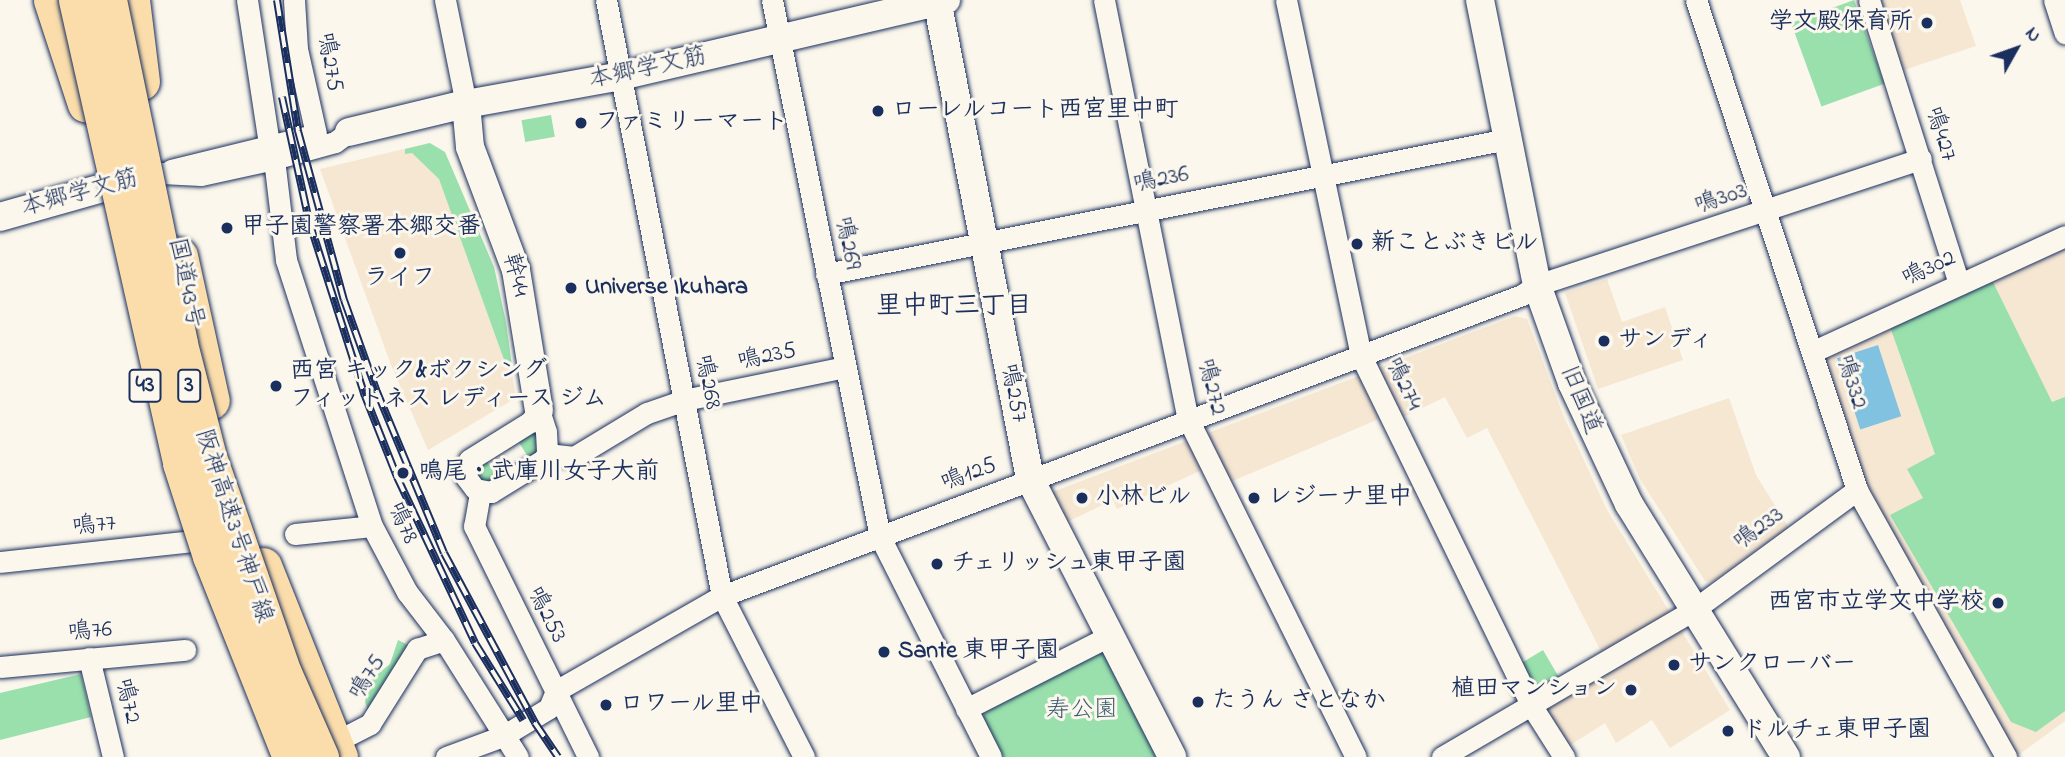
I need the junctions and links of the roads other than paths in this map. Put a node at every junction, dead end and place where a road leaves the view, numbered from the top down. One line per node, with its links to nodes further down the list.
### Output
1 (52, 0): 24 (highway)
2 (69, 0): 24 (highway, 43)
3 (77, 0): 70 (highway, 阪神高速3号神戸線 / 3, bridge)
4 (108, 0): 67 (highway, 阪神高速3号神戸線 / 3, bridge)
5 (122, 0): 22 (highway, 国道43号)
6 (131, 0): 22 (highway)
7 (247, 0): 28 (street, 鳴78)
8 (294, 0): 26 (street, 鳴275)
9 (445, 0): 23 (street)
10 (606, 0): 21 (street, 鳴268)
11 (772, 0): 20 (street, 鳴269)
12 (1104, 0): 33 (street, 鳴272)
13 (1286, 0): 31 (street, 鳴274)
14 (1480, 0): 27 (street, 旧国道)
15 (1696, 0): 34 (street, 鳴332)
16 (1869, 0): 29 (street, 鳴427)
17 (2054, 0): 19 (street)
18 (940, 1): 20 (street, 本郷学文筋); 37 (street, 鳴257)
19 (2065, 33)
20 (780, 39): 21 (street, 本郷学文筋); 38 (street, 鳴269)
21 (621, 76): 23 (street, 本郷学文筋); 44 (street, 鳴268)
22 (141, 81): 30 (highway, 国道43号)
23 (466, 104): 25 (street, 本郷学文筋); 45 (street, 幹44)
24 (88, 108): 32 (highway, 43)
25 (349, 132): 26 (street, 本郷学文筋); 28 (street, 本郷学文筋)
26 (316, 134): 28 (street, 本郷学文筋)
27 (1507, 139): 31 (street, 鳴236); 40 (street, 旧国道)
28 (272, 152): 30 (street, 本郷学文筋); 51 (street, 鳴78)
29 (1921, 159): 34 (street, 鳴303); 39 (street, 鳴427)
30 (161, 173): 32 (street, 本郷学文筋); 67 (highway, 国道43号)
31 (1322, 176): 33 (street, 鳴236); 42 (street, 鳴274)
32 (101, 185): 35 (street, 本郷学文筋); 53 (highway, 43)
33 (1146, 209): 37 (street, 鳴236); 46 (street, 鳴272)
34 (1768, 212): 40 (street, 鳴303); 41 (street, 鳴332)
35 (0, 217)
36 (2065, 236): 39 (street, 鳴302)
37 (985, 243): 38 (street, 鳴236); 48 (street, 鳴257)
38 (826, 274): 43 (street, 鳴269)
39 (1959, 284): 41 (street, 鳴302)
40 (1536, 285): 42 (street, 鳴125); 57 (street, 旧国道)
41 (1814, 351): 49 (street, 鳴332)
42 (1361, 356): 46 (street, 鳴125); 64 (street, 鳴274)
43 (845, 368): 44 (street, 鳴235); 54 (street, 鳴269)
44 (684, 400): 47 (street, 鳴235); 56 (street, 鳴268)
45 (539, 410): 47 (street); 50 (street)
46 (1188, 419): 48 (street, 鳴125); 77 (street, 鳴272)
47 (547, 454): 50 (street)
48 (1030, 480): 54 (street, 鳴125); 58 (street, 鳴257)
49 (1857, 490): 57 (street, 鳴233); 81 (street, 鳴332)
50 (480, 493): 63 (street, 鳴253)
51 (372, 526): 52 (street); 59 (street, 鳴78)
52 (295, 534)
53 (194, 541): 55 (street, 鳴77); 69 (highway, 43)
54 (883, 545): 56 (street, 鳴125); 65 (street, 鳴269)
55 (0, 562)
56 (722, 596): 63 (street, 鳴125); 74 (street, 鳴268)
57 (1692, 611): 64 (street, 鳴233); 80 (street, 旧国道)
58 (1111, 635): 65 (street); 76 (street, 鳴257)
59 (444, 640): 66 (street, 鳴78); 67 (street, 鳴75)
60 (185, 650): 61 (street, 鳴76)
61 (89, 658): 62 (street, 鳴76); 68 (street, 鳴72)
62 (0, 667)
63 (556, 691): 66 (street, 鳴125); 73 (street, 鳴253)
64 (1531, 705): 78 (street, 鳴233); 79 (street, 鳴274)
65 (966, 709): 75 (street, 鳴269)
66 (503, 736): 71 (street, 鳴125); 72 (street, 鳴78)
67 (331, 752)
68 (113, 757)
69 (277, 757)
70 (291, 757)
71 (446, 757)
72 (517, 757)
73 (588, 757)
74 (804, 757)
75 (991, 757)
76 (1172, 757)
77 (1356, 757)
78 (1442, 757)
79 (1564, 757)
80 (1786, 757)
81 (2006, 757)

